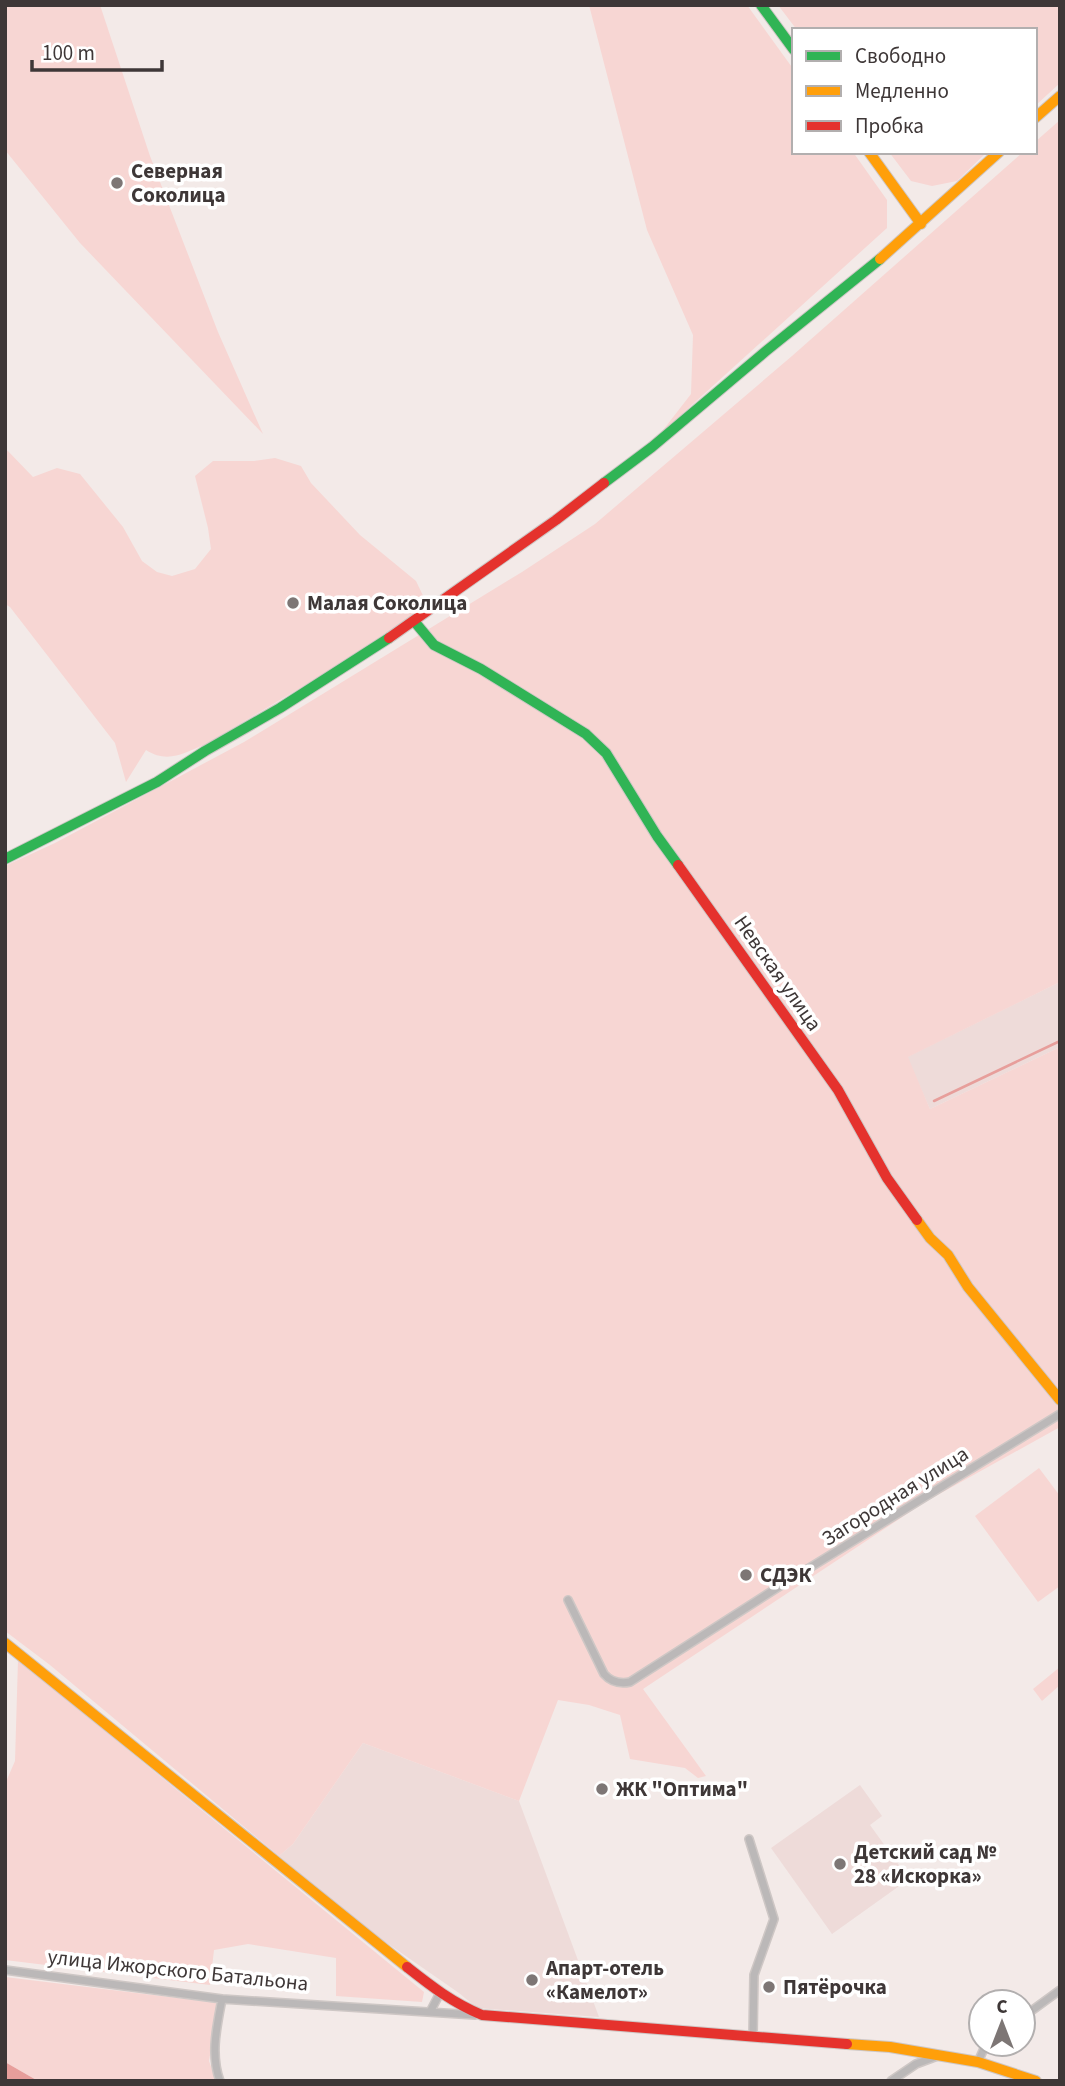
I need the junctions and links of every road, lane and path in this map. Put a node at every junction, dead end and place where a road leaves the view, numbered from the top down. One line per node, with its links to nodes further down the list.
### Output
1 (761, 5): 2 (street)
2 (792, 47)
3 (1060, 96): 4 (street)
4 (1037, 116)
5 (870, 154): 7 (street)
6 (997, 154): 7 (street)
7 (921, 224): 8 (street)
8 (414, 621): 9 (street); 10 (street, Невская улица)
9 (5, 859)
10 (1060, 1400)
11 (1060, 1414): 12 (street, Загородная улица)
12 (568, 1600)
13 (5, 1643): 17 (street)
14 (749, 1839): 22 (street)
15 (5, 1970): 18 (street, улица Ижорского Батальона)
16 (1060, 1990): 19 (street)
17 (440, 1993): 20 (street); 21 (street)
18 (222, 1999): 20 (street, улица Ижорского Батальона); 26 (street)
19 (1037, 2007)
20 (430, 2012): 21 (street, улица Ижорского Батальона)
21 (482, 2015): 22 (street, улица Ижорского Батальона)
22 (752, 2036): 23 (street, улица Ижорского Батальона)
23 (940, 2055): 25 (street, улица Ижорского Батальона); 27 (street)
24 (980, 2058): 25 (street)
25 (978, 2062): 28 (street, улица Ижорского Батальона)
26 (220, 2081)
27 (891, 2081)
28 (1036, 2081)

